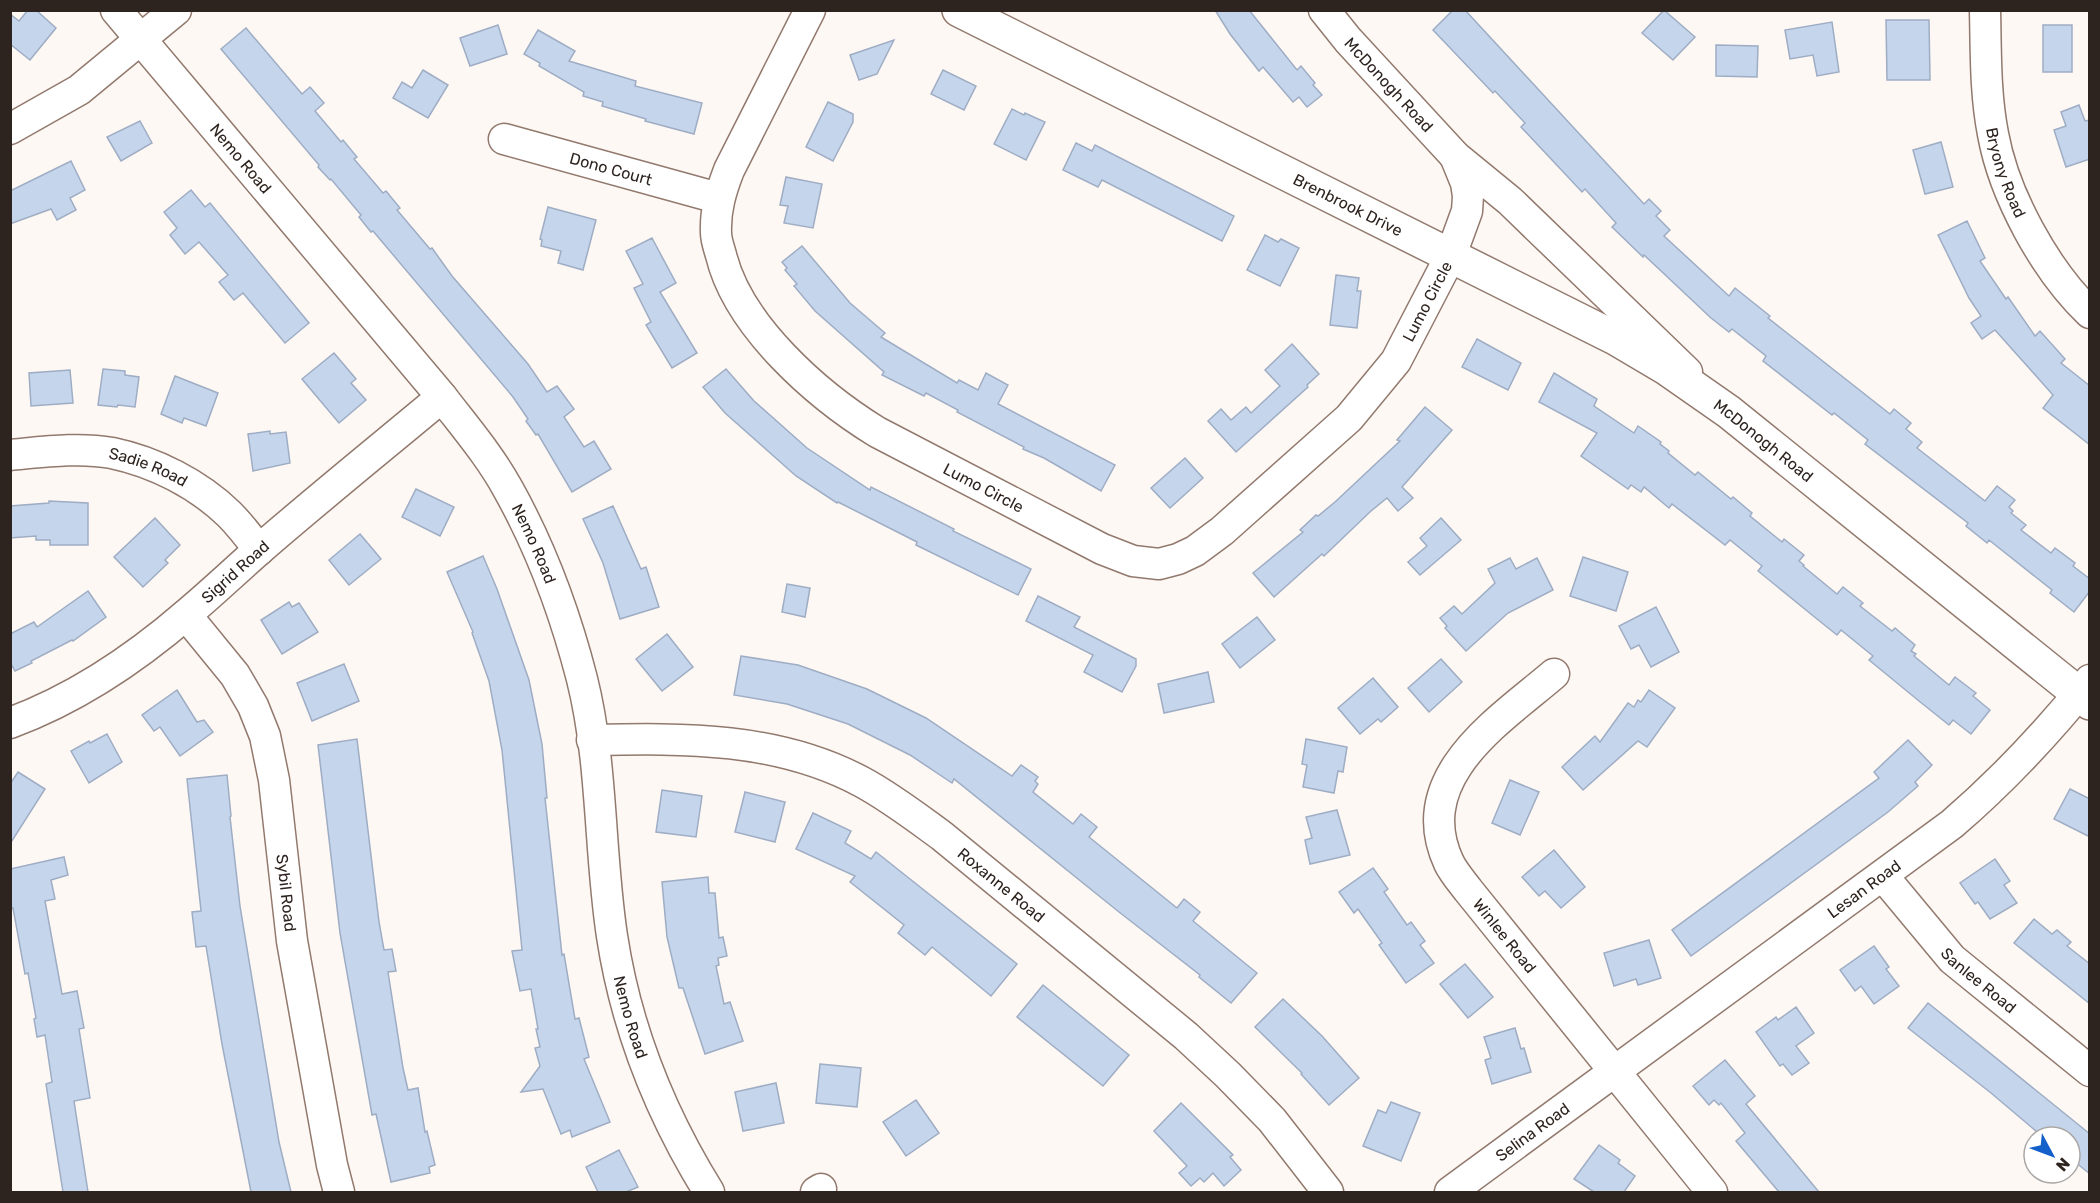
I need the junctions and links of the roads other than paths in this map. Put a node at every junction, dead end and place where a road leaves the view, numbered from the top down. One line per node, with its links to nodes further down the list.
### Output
1 (116, 10): 7 (street, Nemo Road)
2 (176, 10): 7 (street)
3 (810, 10): 11 (street, Lumo Circle)
4 (959, 10): 12 (main road, Brenbrook Drive)
5 (1324, 10): 10 (street, McDonogh Road)
6 (1985, 10): 13 (street, Bryony Road)
7 (140, 41): 8 (street); 14 (street, Nemo Road)
8 (10, 129)
9 (504, 139): 11 (street, Dono Court)
10 (1455, 156): 12 (street, McDonogh Road); 15 (street, McDonogh Road)
11 (718, 198): 12 (street, Lumo Circle)
12 (1451, 255): 15 (main road, Brenbrook Drive)
13 (2090, 313)
14 (442, 397): 17 (street, Sigrid Road); 22 (street, Nemo Road)
15 (1729, 412): 20 (main road, McDonogh Road)
16 (10, 455): 17 (street, Sadie Road)
17 (259, 550): 18 (street, Sigrid Road)
18 (186, 615): 21 (street, Sigrid Road); 26 (street, Sybil Road)
19 (1554, 674): 25 (street, Winlee Road)
20 (2086, 693): 23 (street, Lesan Road)
21 (10, 723)
22 (592, 740): 27 (street, Nemo Road); 28 (street, Roxanne Road)
23 (1883, 876): 24 (street, Sanlee Road); 25 (street, Lesan Road)
24 (2090, 1071)
25 (1614, 1072): 29 (street, Selina Road); 30 (street, Winlee Road)
26 (339, 1192)
27 (709, 1192)
28 (1328, 1192)
29 (1450, 1192)
30 (1712, 1192)

